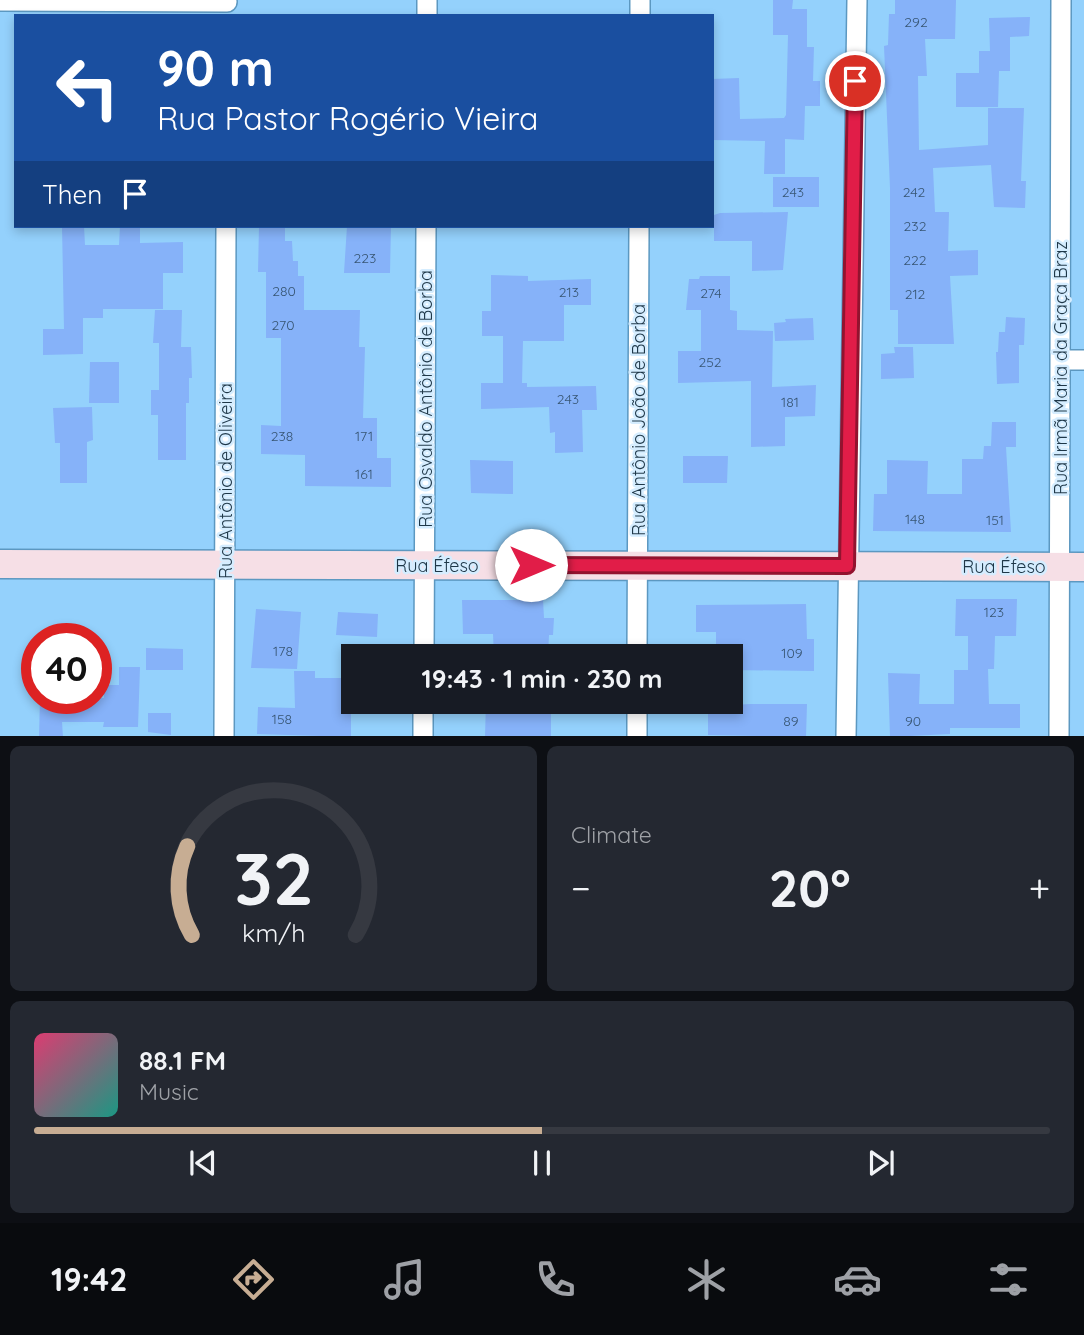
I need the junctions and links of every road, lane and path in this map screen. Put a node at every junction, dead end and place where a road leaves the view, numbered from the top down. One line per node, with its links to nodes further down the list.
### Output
1 (857, 0): 14 (street)
2 (1061, 0): 8 (street, Rua Irmã Maria da Graça Braz)
3 (0, 1): 4 (street)
4 (227, 6)
5 (226, 228): 11 (street, Rua Antônio de Oliveira)
6 (426, 228): 12 (street, Rua Osvaldo Antônio de Borba)
7 (639, 228): 13 (street, Rua Antônio João de Borba)
8 (1060, 360): 9 (street); 15 (street, Rua Irmã Maria da Graça Braz)
9 (1084, 360)
10 (0, 564): 11 (street, Rua Éfeso)
11 (225, 565): 12 (street, Rua Éfeso); 20 (street, Rua Antônio de Oliveira)
12 (424, 565): 13 (street, Rua Éfeso); 16 (street, Rua Osvaldo Antônio de Borba)
13 (638, 566): 14 (street, Rua Éfeso); 17 (street, Rua Antônio João de Borba)
14 (847, 566): 15 (street, Rua Éfeso); 23 (street)
15 (1072, 567): 24 (street, Rua Irmã Maria da Graça Braz)
16 (424, 644)
17 (638, 644)
18 (423, 714): 21 (street)
19 (637, 714): 22 (street)
20 (224, 736)
21 (423, 736)
22 (637, 736)
23 (846, 736)
24 (1059, 736)

